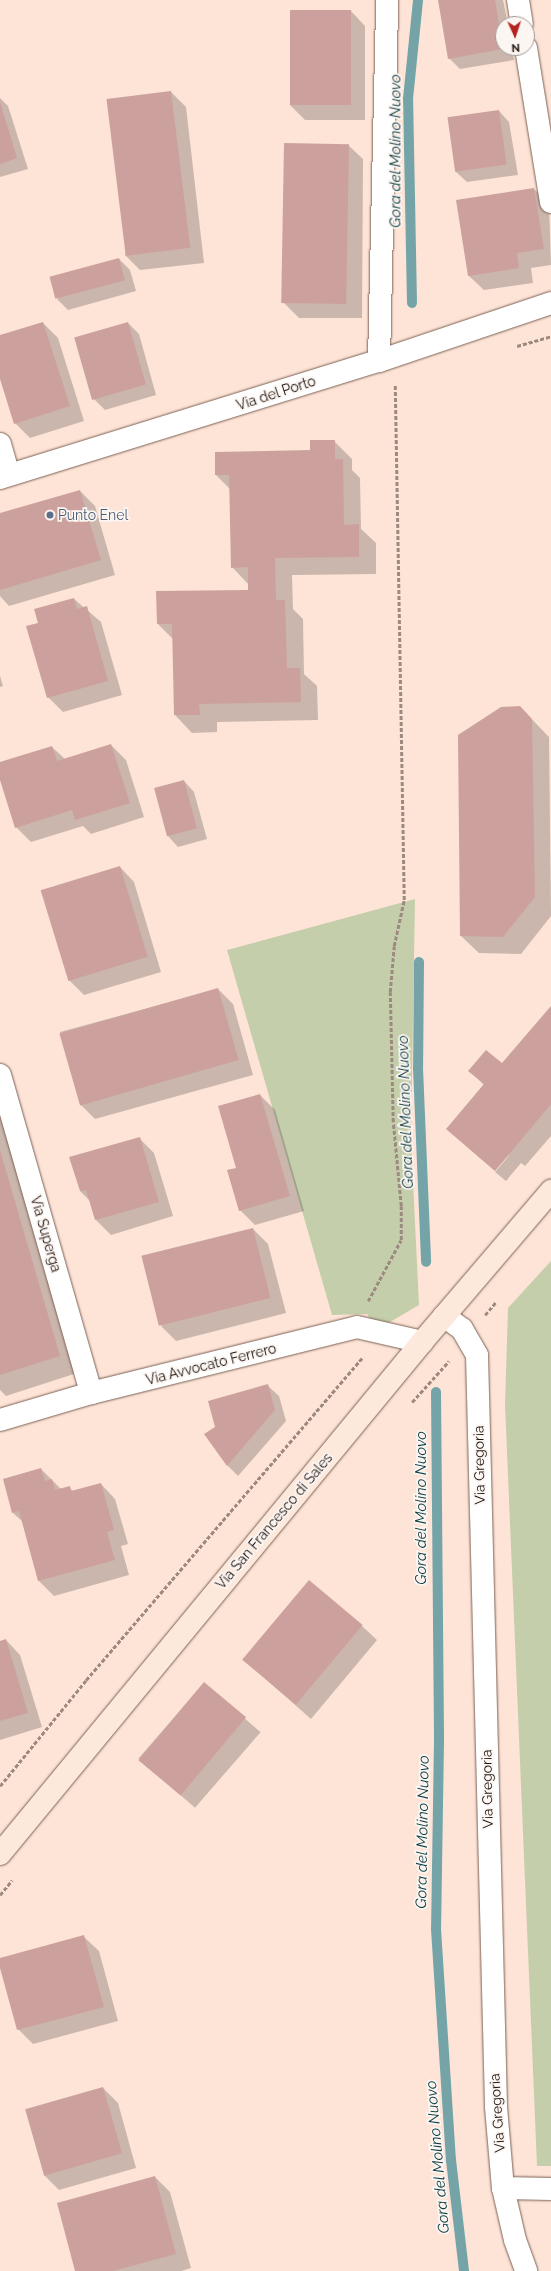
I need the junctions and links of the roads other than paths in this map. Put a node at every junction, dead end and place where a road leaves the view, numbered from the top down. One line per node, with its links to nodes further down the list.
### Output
1 (387, 0): 7 (street)
2 (518, 0): 3 (street)
3 (521, 16)
4 (527, 56): 5 (street)
5 (551, 202)
6 (551, 303): 7 (street, Via del Porto)
7 (386, 358): 9 (street, Via del Porto)
8 (0, 444): 9 (street)
9 (5, 477)
10 (0, 1076): 14 (street, Via Superga)
11 (551, 1191): 12 (main road, Via San Francesco di Sales)
12 (444, 1316): 13 (main road, Via San Francesco di Sales); 17 (street, Via Gregoria)
13 (422, 1342): 14 (street, Via Avvocato Ferrero); 16 (main road, Via San Francesco di Sales)
14 (91, 1393): 15 (street, Via Avvocato Ferrero)
15 (0, 1420)
16 (0, 1854)
17 (503, 2188): 18 (street); 19 (street, Via Gregoria)
18 (551, 2190)
19 (526, 2271)

